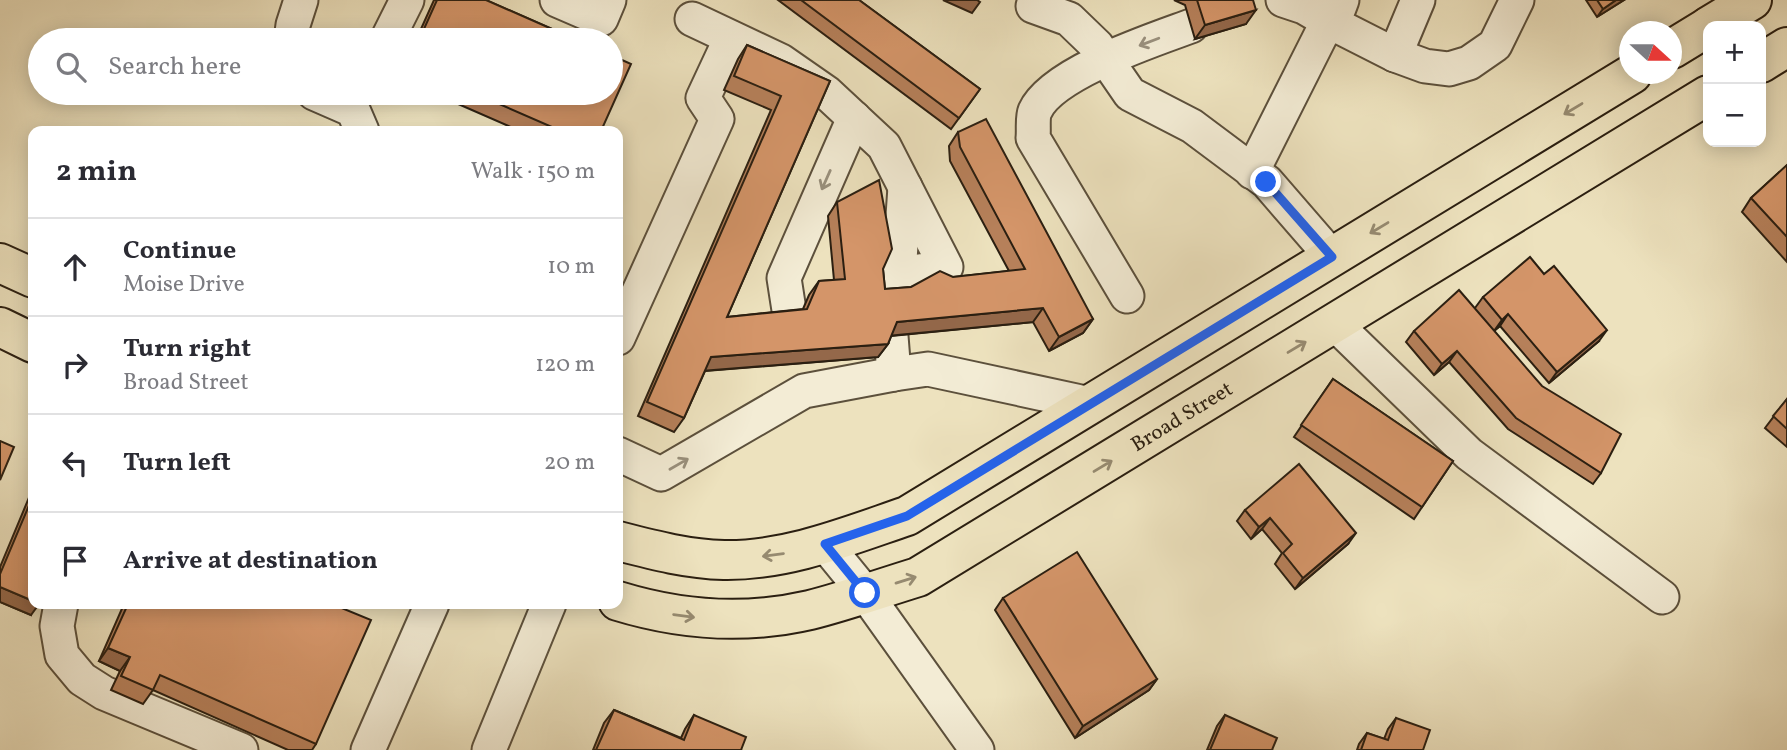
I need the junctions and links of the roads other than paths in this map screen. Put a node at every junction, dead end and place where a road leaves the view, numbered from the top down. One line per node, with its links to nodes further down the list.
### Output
1 (301, 0): 14 (street)
2 (407, 0): 15 (street)
3 (557, 0): 4 (street)
4 (609, 0)
5 (1283, 0): 10 (street)
6 (1418, 0): 20 (street)
7 (1517, 0): 20 (street)
8 (1752, 0): 12 (main road)
9 (1032, 6): 21 (street)
10 (1335, 10): 20 (street); 28 (street)
11 (692, 19): 17 (street)
12 (1717, 21)
13 (1191, 26): 21 (street, one-way to 21)
14 (293, 28)
15 (393, 28)
16 (1703, 30): 18 (main road)
17 (732, 38): 27 (street); 37 (street)
18 (1682, 42)
19 (1787, 47): 22 (main road)
20 (1395, 55)
21 (1106, 58): 28 (street); 33 (street)
22 (1766, 60)
23 (1619, 82): 30 (main road, one-way to 30)
24 (1703, 98): 35 (main road, Broad Street)
25 (334, 105): 26 (street)
26 (353, 116)
27 (854, 118): 29 (street); 34 (street, one-way to 34)
28 (1252, 172): 30 (street)
29 (905, 185): 29 (street)
30 (1332, 257): 41 (main road)
31 (0, 263): 32 (main road)
32 (28, 276)
33 (1127, 296)
34 (792, 323)
35 (1335, 324): 45 (main road, Broad Street, one-way to 35); 46 (street)
36 (0, 327): 39 (main road)
37 (623, 327)
38 (891, 336): 40 (street)
39 (28, 341)
40 (894, 374): 41 (street); 42 (street, one-way to 40)
41 (1090, 404): 44 (main road)
42 (623, 456)
43 (623, 542): 44 (main road, one-way to 43)
44 (825, 544): 45 (street)
45 (865, 593): 47 (main road, Broad Street, one-way to 45); 54 (street)
46 (1662, 597)
47 (623, 603)
48 (60, 609): 51 (street)
49 (430, 609): 52 (street)
50 (547, 609): 53 (street)
51 (241, 750)
52 (368, 750)
53 (489, 750)
54 (976, 750)

